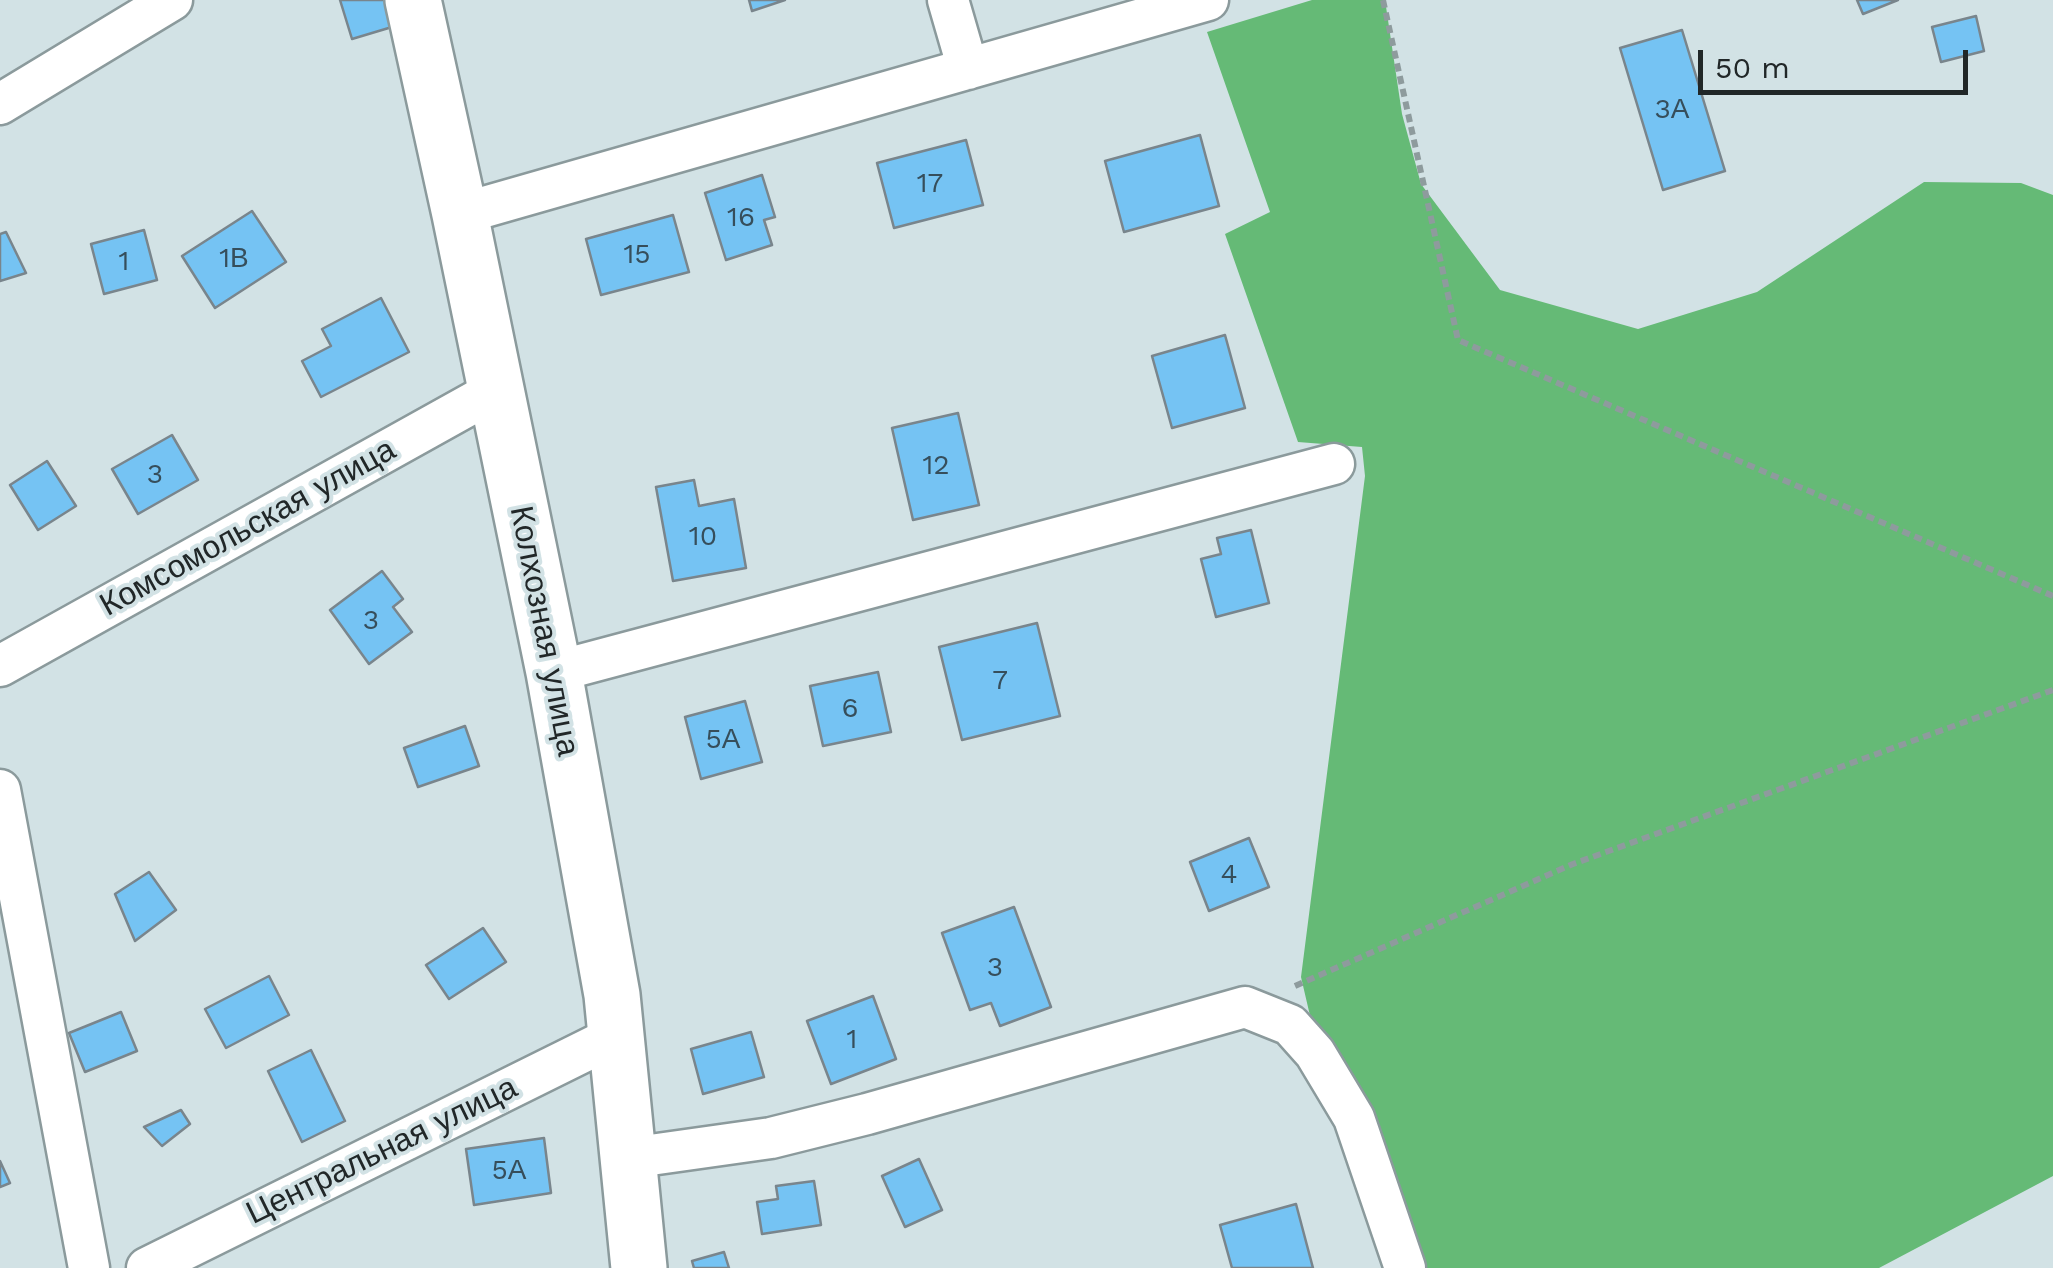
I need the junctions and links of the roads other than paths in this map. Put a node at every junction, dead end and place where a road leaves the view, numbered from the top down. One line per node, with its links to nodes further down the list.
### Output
1 (172, 0): 6 (street)
2 (412, 0): 7 (main road, Колхозная улица)
3 (948, 0): 5 (street)
4 (1208, 0): 5 (street)
5 (968, 69): 7 (street)
6 (0, 104)
7 (460, 214): 8 (main road, Колхозная улица)
8 (496, 390): 10 (street, Комсомольская улица); 11 (main road, Колхозная улица)
9 (1334, 464): 11 (street)
10 (0, 666)
11 (554, 672): 13 (main road, Колхозная улица)
12 (0, 790): 15 (street)
13 (617, 1035): 14 (main road, Колхозная улица); 16 (street, Центральная улица)
14 (628, 1158): 17 (main road, Колхозная улица); 18 (street)
15 (89, 1268)
16 (147, 1268)
17 (639, 1268)
18 (1405, 1268)

